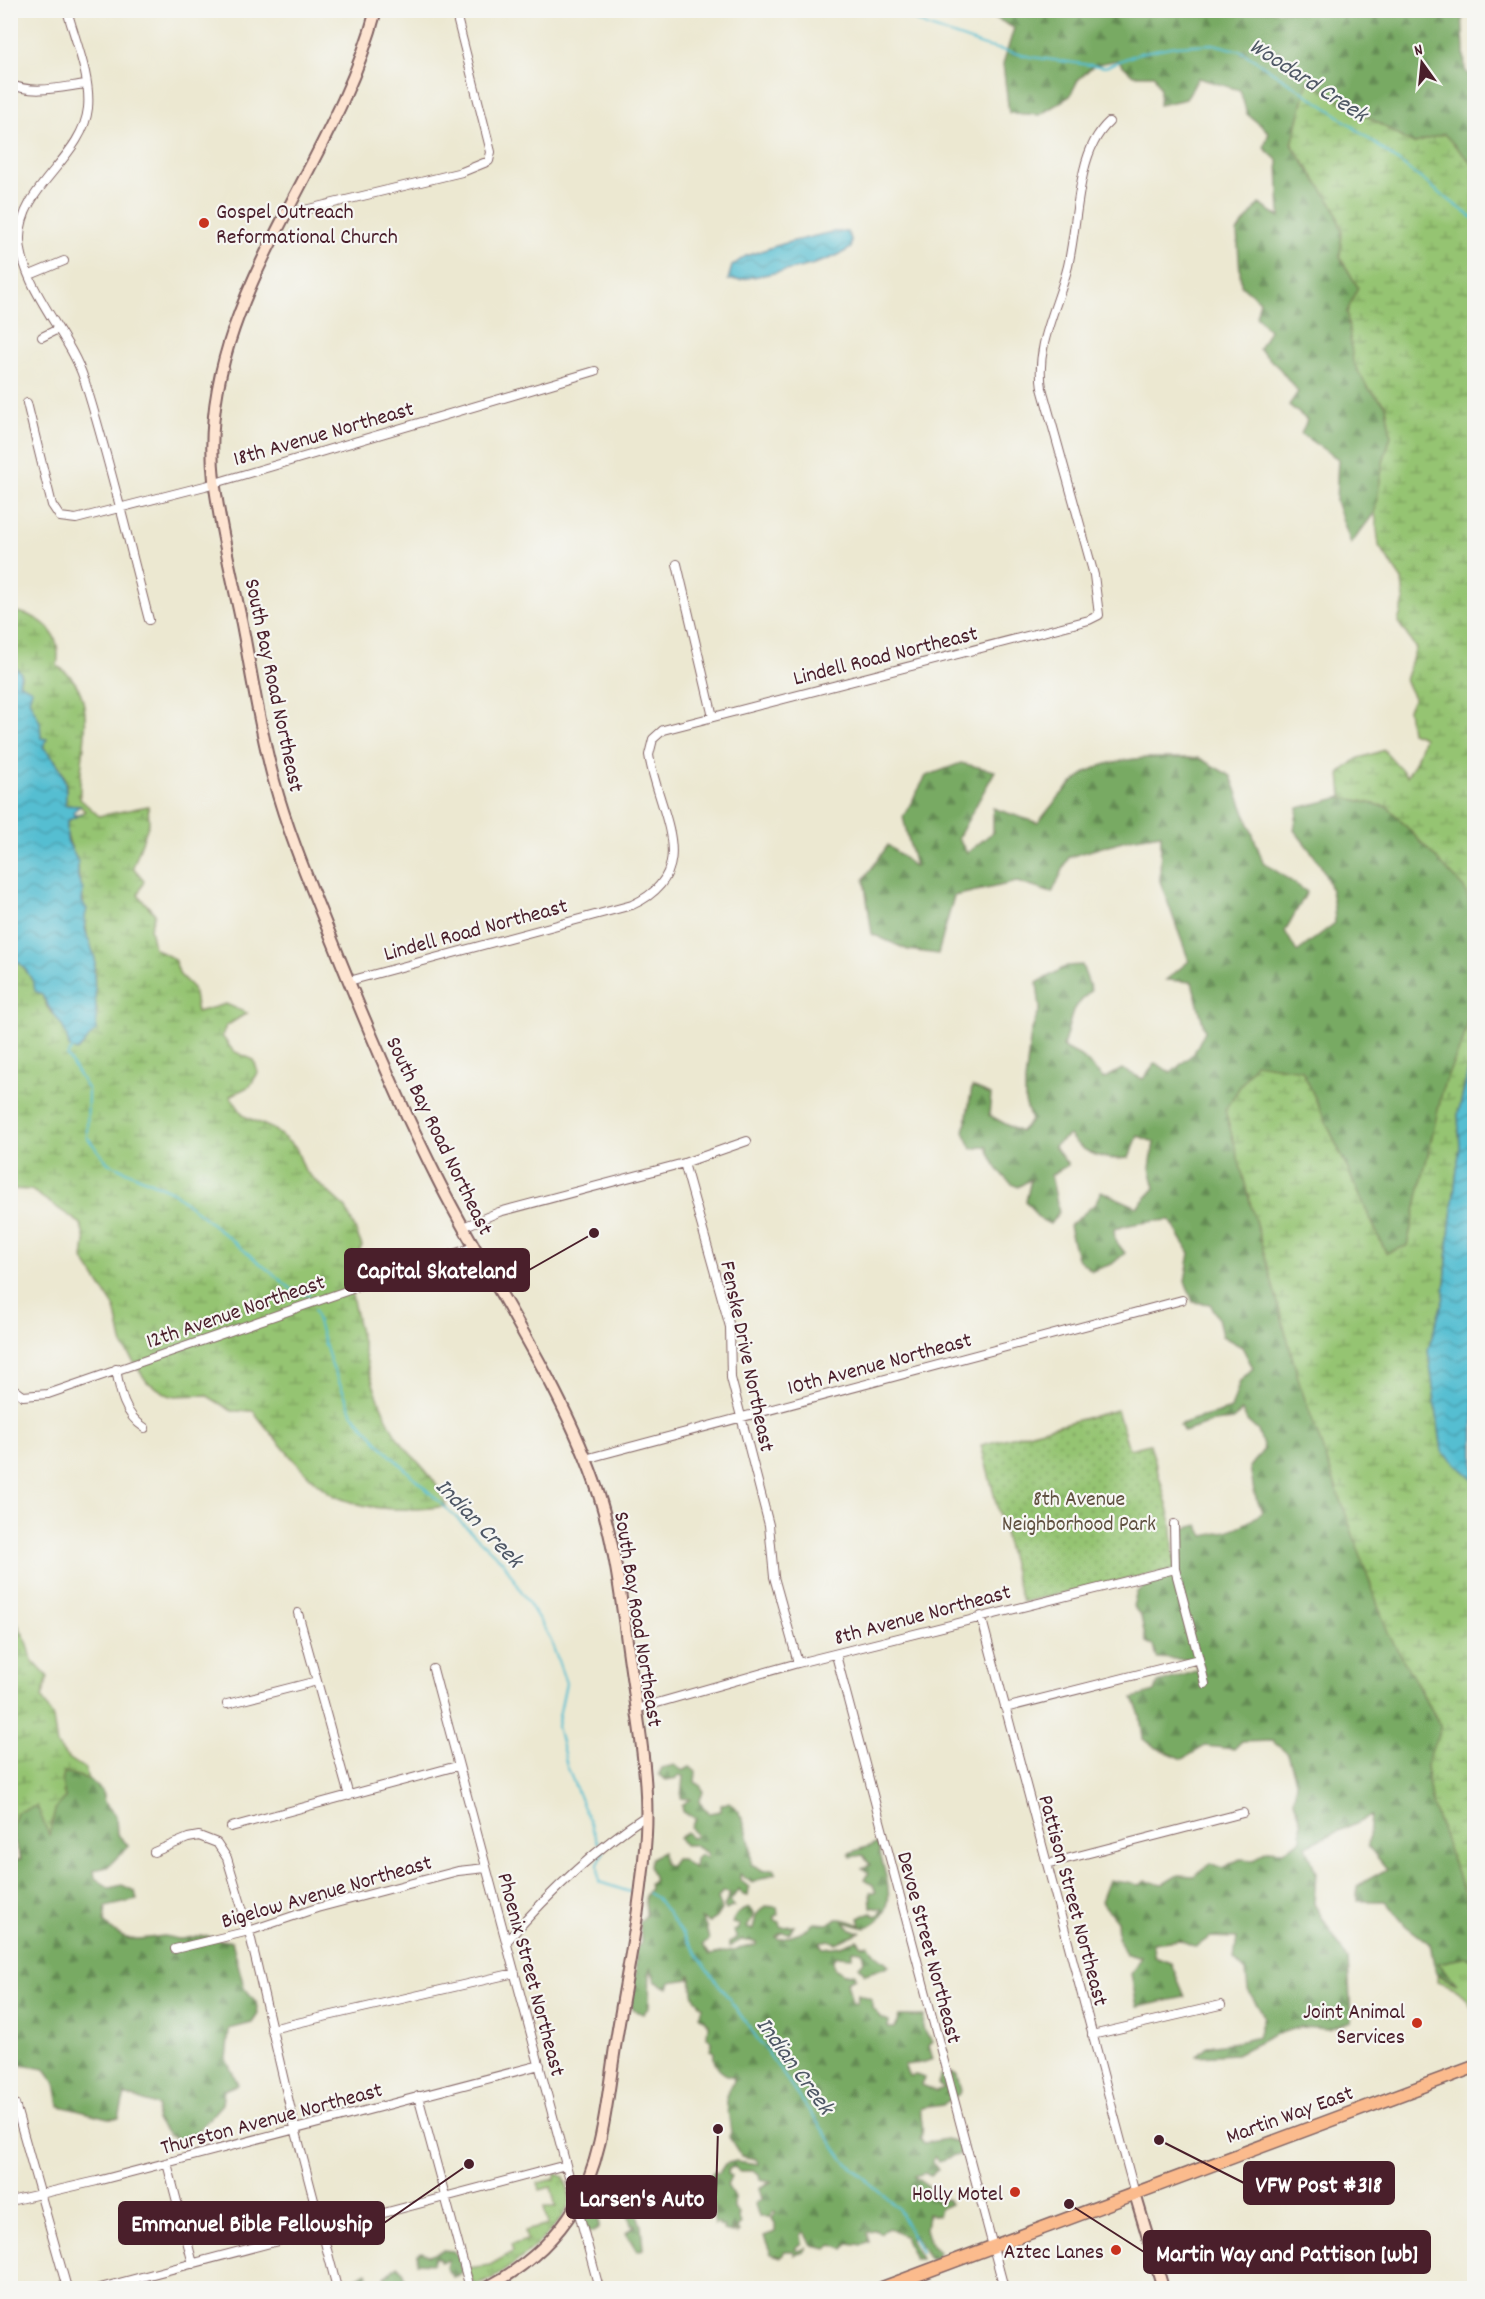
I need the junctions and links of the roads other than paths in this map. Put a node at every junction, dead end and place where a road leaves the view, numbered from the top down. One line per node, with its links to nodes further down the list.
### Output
1 (67, 10): 5 (street)
2 (376, 10): 7 (street, South Bay Road Northeast)
3 (455, 10): 7 (street)
4 (10, 84): 5 (street)
5 (86, 84): 9 (street)
6 (1109, 122): 18 (street, Lindell Road Northeast)
7 (288, 214): 14 (street, South Bay Road Northeast)
8 (64, 261): 9 (street)
9 (30, 275): 10 (street)
10 (58, 329): 11 (street); 15 (street)
11 (42, 337)
12 (595, 371): 14 (street, 18th Avenue Northeast)
13 (27, 404): 15 (street, 18th Avenue Northeast)
14 (214, 483): 15 (street, 18th Avenue Northeast); 19 (street, South Bay Road Northeast)
15 (119, 508): 17 (street)
16 (677, 564): 18 (street)
17 (149, 620)
18 (713, 717): 19 (street, Lindell Road Northeast)
19 (349, 981): 22 (street, South Bay Road Northeast)
20 (747, 1141): 21 (street)
21 (684, 1162): 22 (street); 27 (street, Fenske Drive Northeast)
22 (463, 1227): 23 (street, South Bay Road Northeast)
23 (474, 1247): 25 (street, 12th Avenue Northeast); 29 (street, South Bay Road Northeast)
24 (1182, 1300): 27 (street, 10th Avenue Northeast)
25 (116, 1369): 26 (street, 12th Avenue Northeast); 28 (street)
26 (10, 1386)
27 (741, 1417): 29 (street, 10th Avenue Northeast); 36 (street, Fenske Drive Northeast)
28 (145, 1428)
29 (585, 1459): 42 (street, South Bay Road Northeast)
30 (1174, 1524): 31 (street)
31 (1175, 1569): 33 (street, 8th Avenue Northeast); 35 (street)
32 (298, 1613): 38 (street)
33 (981, 1616): 34 (street, 8th Avenue Northeast); 41 (street, Pattison Street Northeast)
34 (836, 1655): 36 (street, 8th Avenue Northeast); 71 (street, Devoe Street Northeast)
35 (1199, 1659): 39 (street); 41 (street)
36 (798, 1663): 42 (street, 8th Avenue Northeast)
37 (432, 1669): 43 (street, Phoenix Street Northeast)
38 (317, 1681): 40 (street); 44 (street)
39 (1205, 1684)
40 (226, 1704)
41 (1005, 1708): 49 (street, Pattison Street Northeast)
42 (636, 1709): 46 (street, South Bay Road Northeast)
43 (457, 1766): 44 (street); 50 (street, Phoenix Street Northeast)
44 (349, 1796): 47 (street)
45 (1243, 1813): 49 (street)
46 (646, 1815): 52 (street); 69 (street, South Bay Road Northeast)
47 (231, 1827)
48 (154, 1852): 51 (street)
49 (1047, 1864): 57 (street, Pattison Street Northeast)
50 (486, 1868): 51 (street, Bigelow Avenue Northeast); 52 (street, Phoenix Street Northeast)
51 (249, 1931): 53 (street, Bigelow Avenue Northeast); 56 (street)
52 (507, 1941): 54 (street, Phoenix Street Northeast)
53 (175, 1949)
54 (515, 1973): 56 (street); 58 (street, Phoenix Street Northeast)
55 (1221, 2005): 57 (street)
56 (271, 2029): 62 (street)
57 (1092, 2035): 65 (street, Pattison Street Northeast)
58 (540, 2065): 60 (street, Thurston Avenue Northeast); 64 (street, Phoenix Street Northeast)
59 (1474, 2067): 65 (main road, Martin Way East)
60 (418, 2096): 62 (street, Thurston Avenue Northeast); 67 (street)
61 (13, 2102): 66 (street)
62 (295, 2128): 63 (street, Thurston Avenue Northeast); 70 (street)
63 (167, 2163): 66 (street, Thurston Avenue Northeast); 72 (street)
64 (566, 2165): 67 (street); 69 (street, Phoenix Street Northeast)
65 (1135, 2194): 71 (main road, Martin Way East); 81 (street)
66 (41, 2195): 68 (street, Thurston Avenue Northeast); 73 (street)
67 (444, 2195): 70 (street); 76 (street)
68 (10, 2201)
69 (577, 2204): 77 (street, South Bay Road Northeast); 78 (street, Phoenix Street Northeast)
70 (321, 2228): 72 (street); 75 (street)
71 (993, 2247): 79 (main road, Martin Way East); 80 (street, Devoe Street Northeast)
72 (193, 2264): 74 (street)
73 (67, 2289)
74 (100, 2289)
75 (336, 2289)
76 (470, 2289)
77 (486, 2289)
78 (599, 2289)
79 (882, 2289)
80 (1004, 2289)
81 (1163, 2289)

